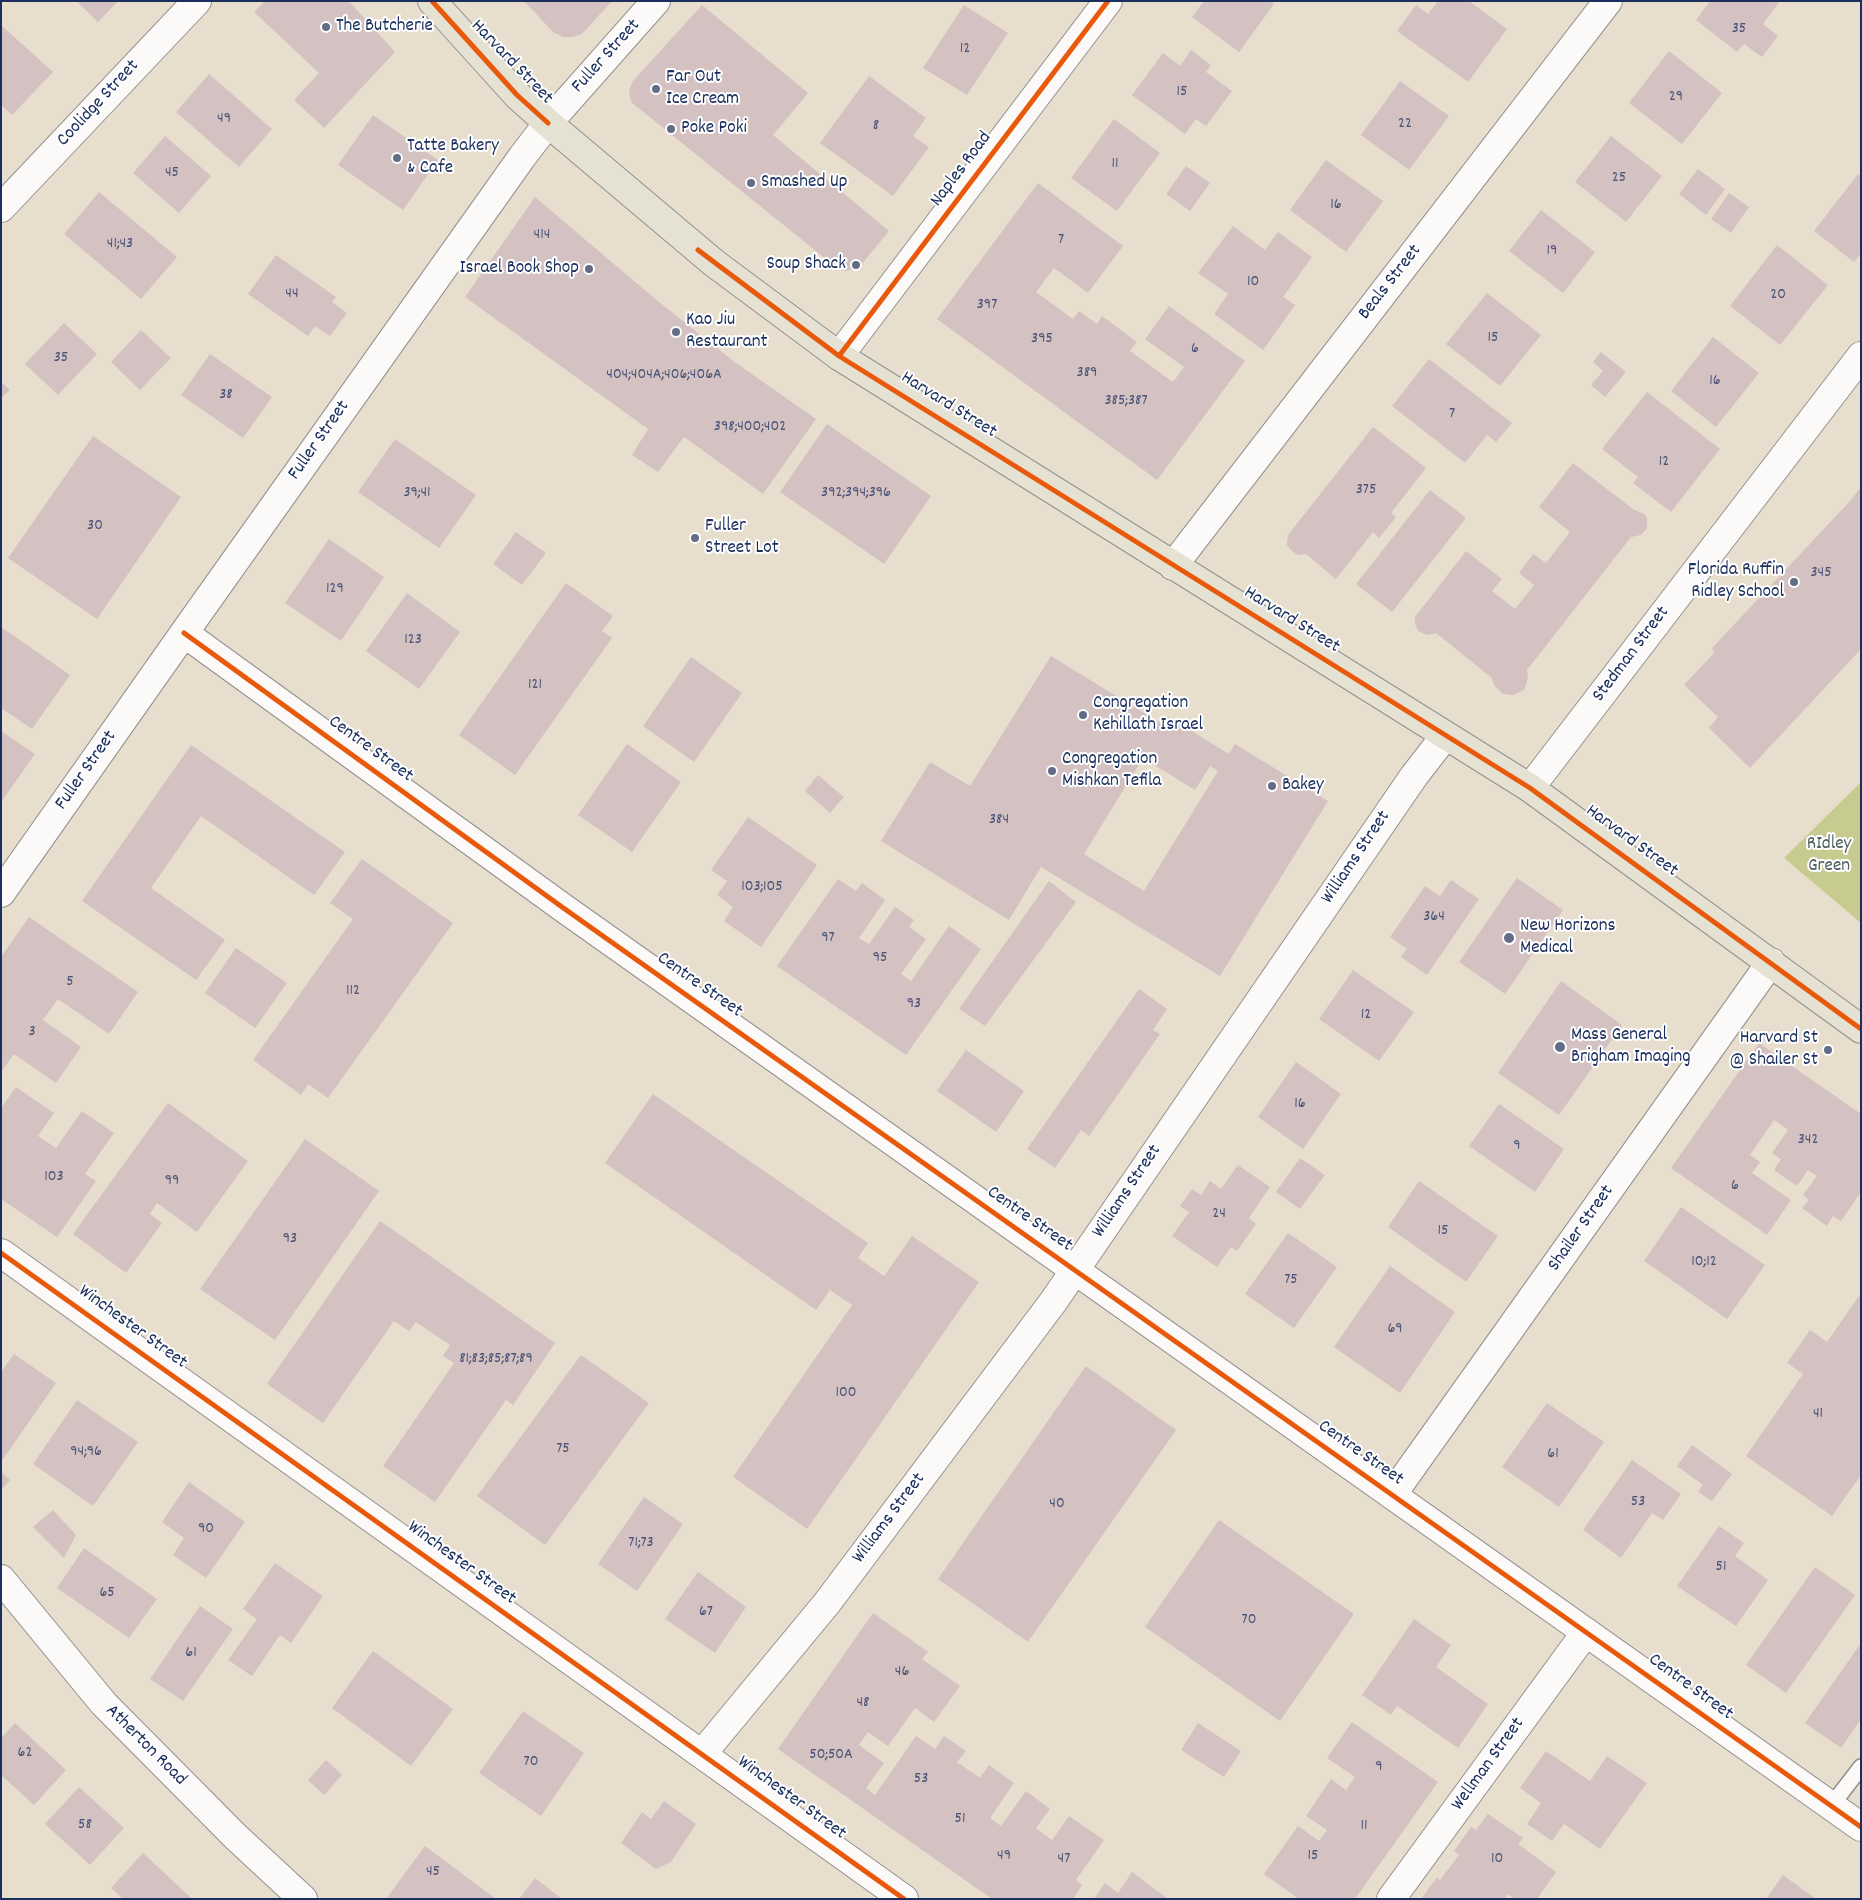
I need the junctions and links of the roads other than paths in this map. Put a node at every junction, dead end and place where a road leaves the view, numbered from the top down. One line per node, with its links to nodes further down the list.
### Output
1 (197, 1): 7 (street, Coolidge Street)
2 (432, 1): 6 (main road, Harvard Street)
3 (656, 1): 6 (street, Fuller Street)
4 (1108, 1): 8 (street, Naples Road)
5 (1608, 1): 10 (street, Beals Street)
6 (548, 123): 8 (main road, Harvard Street); 11 (street, Fuller Street)
7 (1, 208)
8 (839, 356): 10 (main road, Harvard Street)
9 (1861, 356): 13 (street, Stedman Street)
10 (1174, 566): 12 (main road, Harvard Street)
11 (184, 633): 14 (street, Fuller Street); 18 (street, Centre Street)
12 (1445, 736): 13 (main road, Harvard Street); 18 (street, Williams Street)
13 (1530, 788): 15 (main road, Harvard Street)
14 (1, 893)
15 (1771, 962): 16 (main road, Harvard Street); 19 (street, Shailer Street)
16 (1861, 1029)
17 (1, 1253): 22 (street, Winchester Street)
18 (1075, 1271): 19 (street, Centre Street); 22 (street, Williams Street)
19 (1392, 1495): 21 (street, Centre Street)
20 (1, 1579): 26 (street, Atherton Road)
21 (1586, 1632): 24 (street, Centre Street); 28 (street, Wellman Street)
22 (702, 1754): 27 (street, Winchester Street)
23 (1861, 1767): 24 (lane)
24 (1831, 1806): 25 (street, Centre Street)
25 (1861, 1827)
26 (303, 1899)
27 (904, 1899)
28 (1392, 1899)

